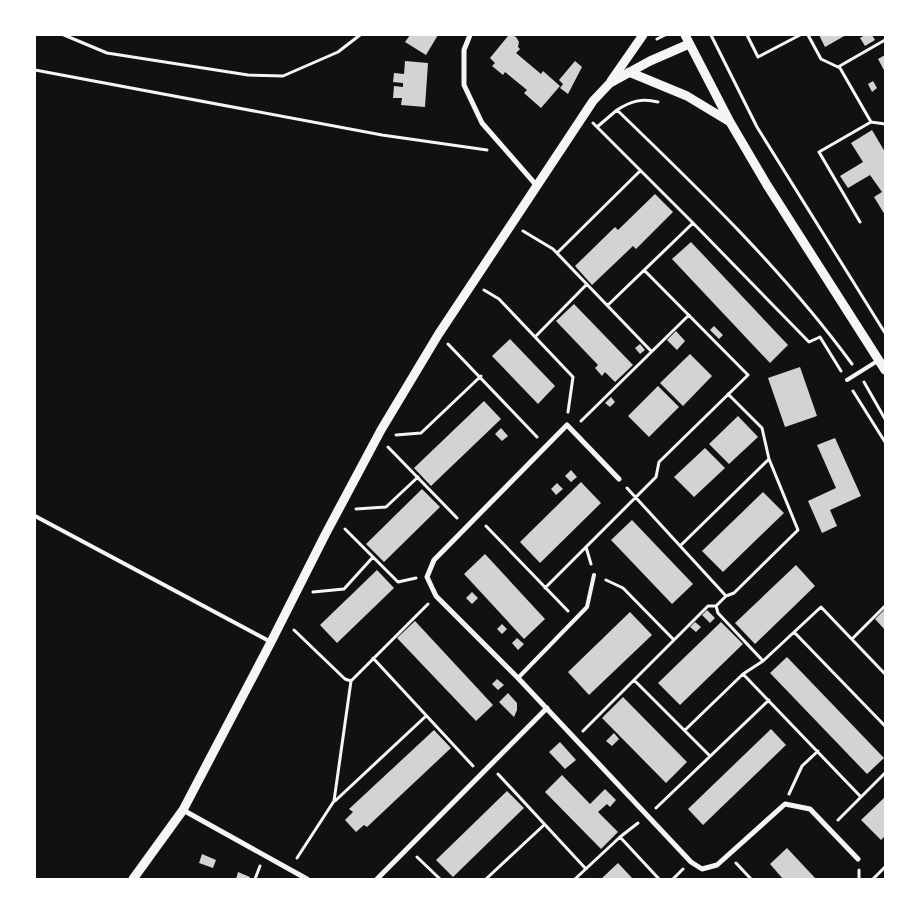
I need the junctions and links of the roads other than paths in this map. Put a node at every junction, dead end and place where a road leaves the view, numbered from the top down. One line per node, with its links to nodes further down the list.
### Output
1 (470, 35): 7 (street)
2 (643, 35): 5 (street)
3 (687, 39): 4 (street); 6 (street)
4 (629, 72): 5 (street); 6 (street)
5 (610, 83): 7 (street)
6 (730, 122): 8 (street)
7 (537, 186): 14 (street)
8 (879, 359): 9 (street); 10 (lane)
9 (885, 370)
10 (847, 380)
11 (619, 479): 15 (street)
12 (35, 516): 14 (lane)
13 (594, 575): 15 (lane)
14 (271, 642): 17 (street)
15 (518, 678): 16 (street)
16 (547, 708): 18 (street); 21 (street)
17 (183, 810): 19 (street); 20 (street)
18 (858, 859)
19 (133, 879)
20 (306, 879)
21 (377, 879)

